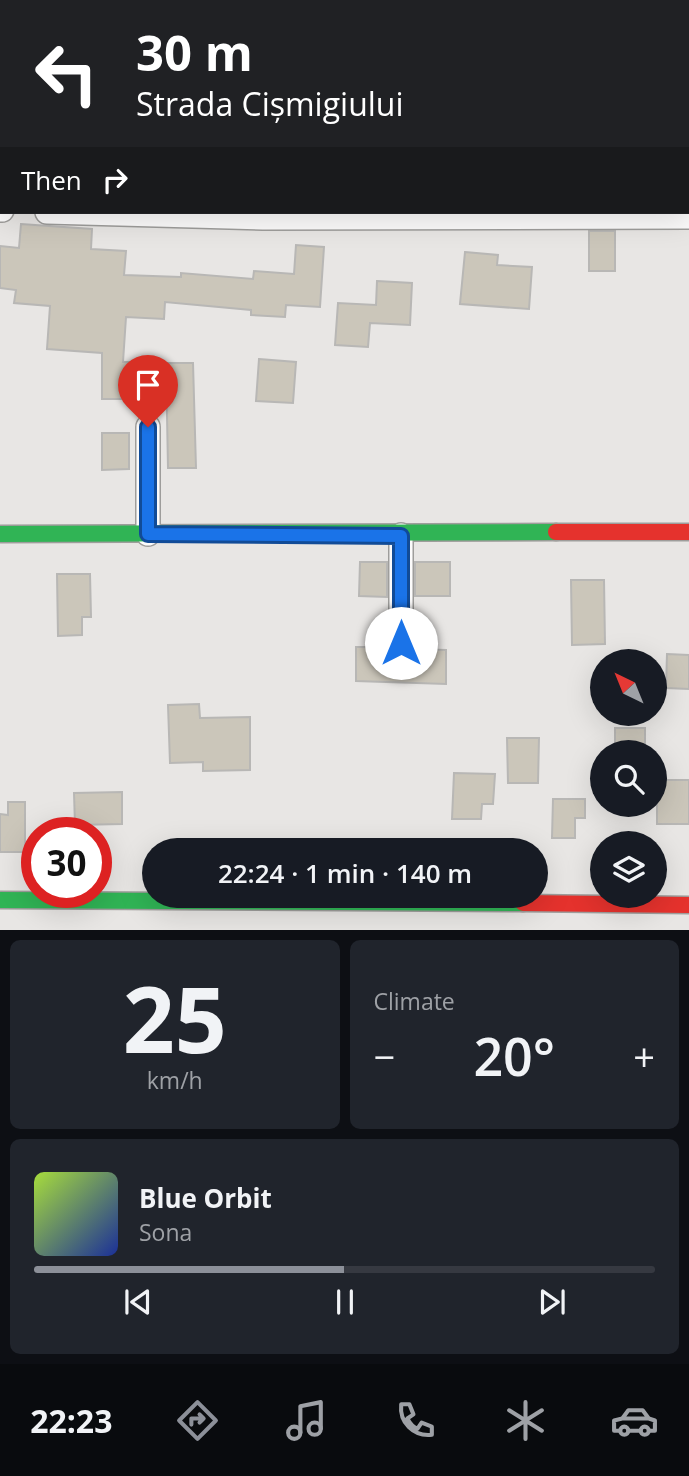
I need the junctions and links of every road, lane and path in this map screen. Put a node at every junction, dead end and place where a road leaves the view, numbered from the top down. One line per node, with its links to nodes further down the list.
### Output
1 (119, 214): 2 (street)
2 (689, 217)
3 (148, 427): 6 (street)
4 (689, 532): 7 (street)
5 (0, 534): 6 (street)
6 (148, 534): 7 (street)
7 (401, 536): 8 (street)
8 (401, 643)
9 (0, 900): 10 (street)
10 (689, 905)

